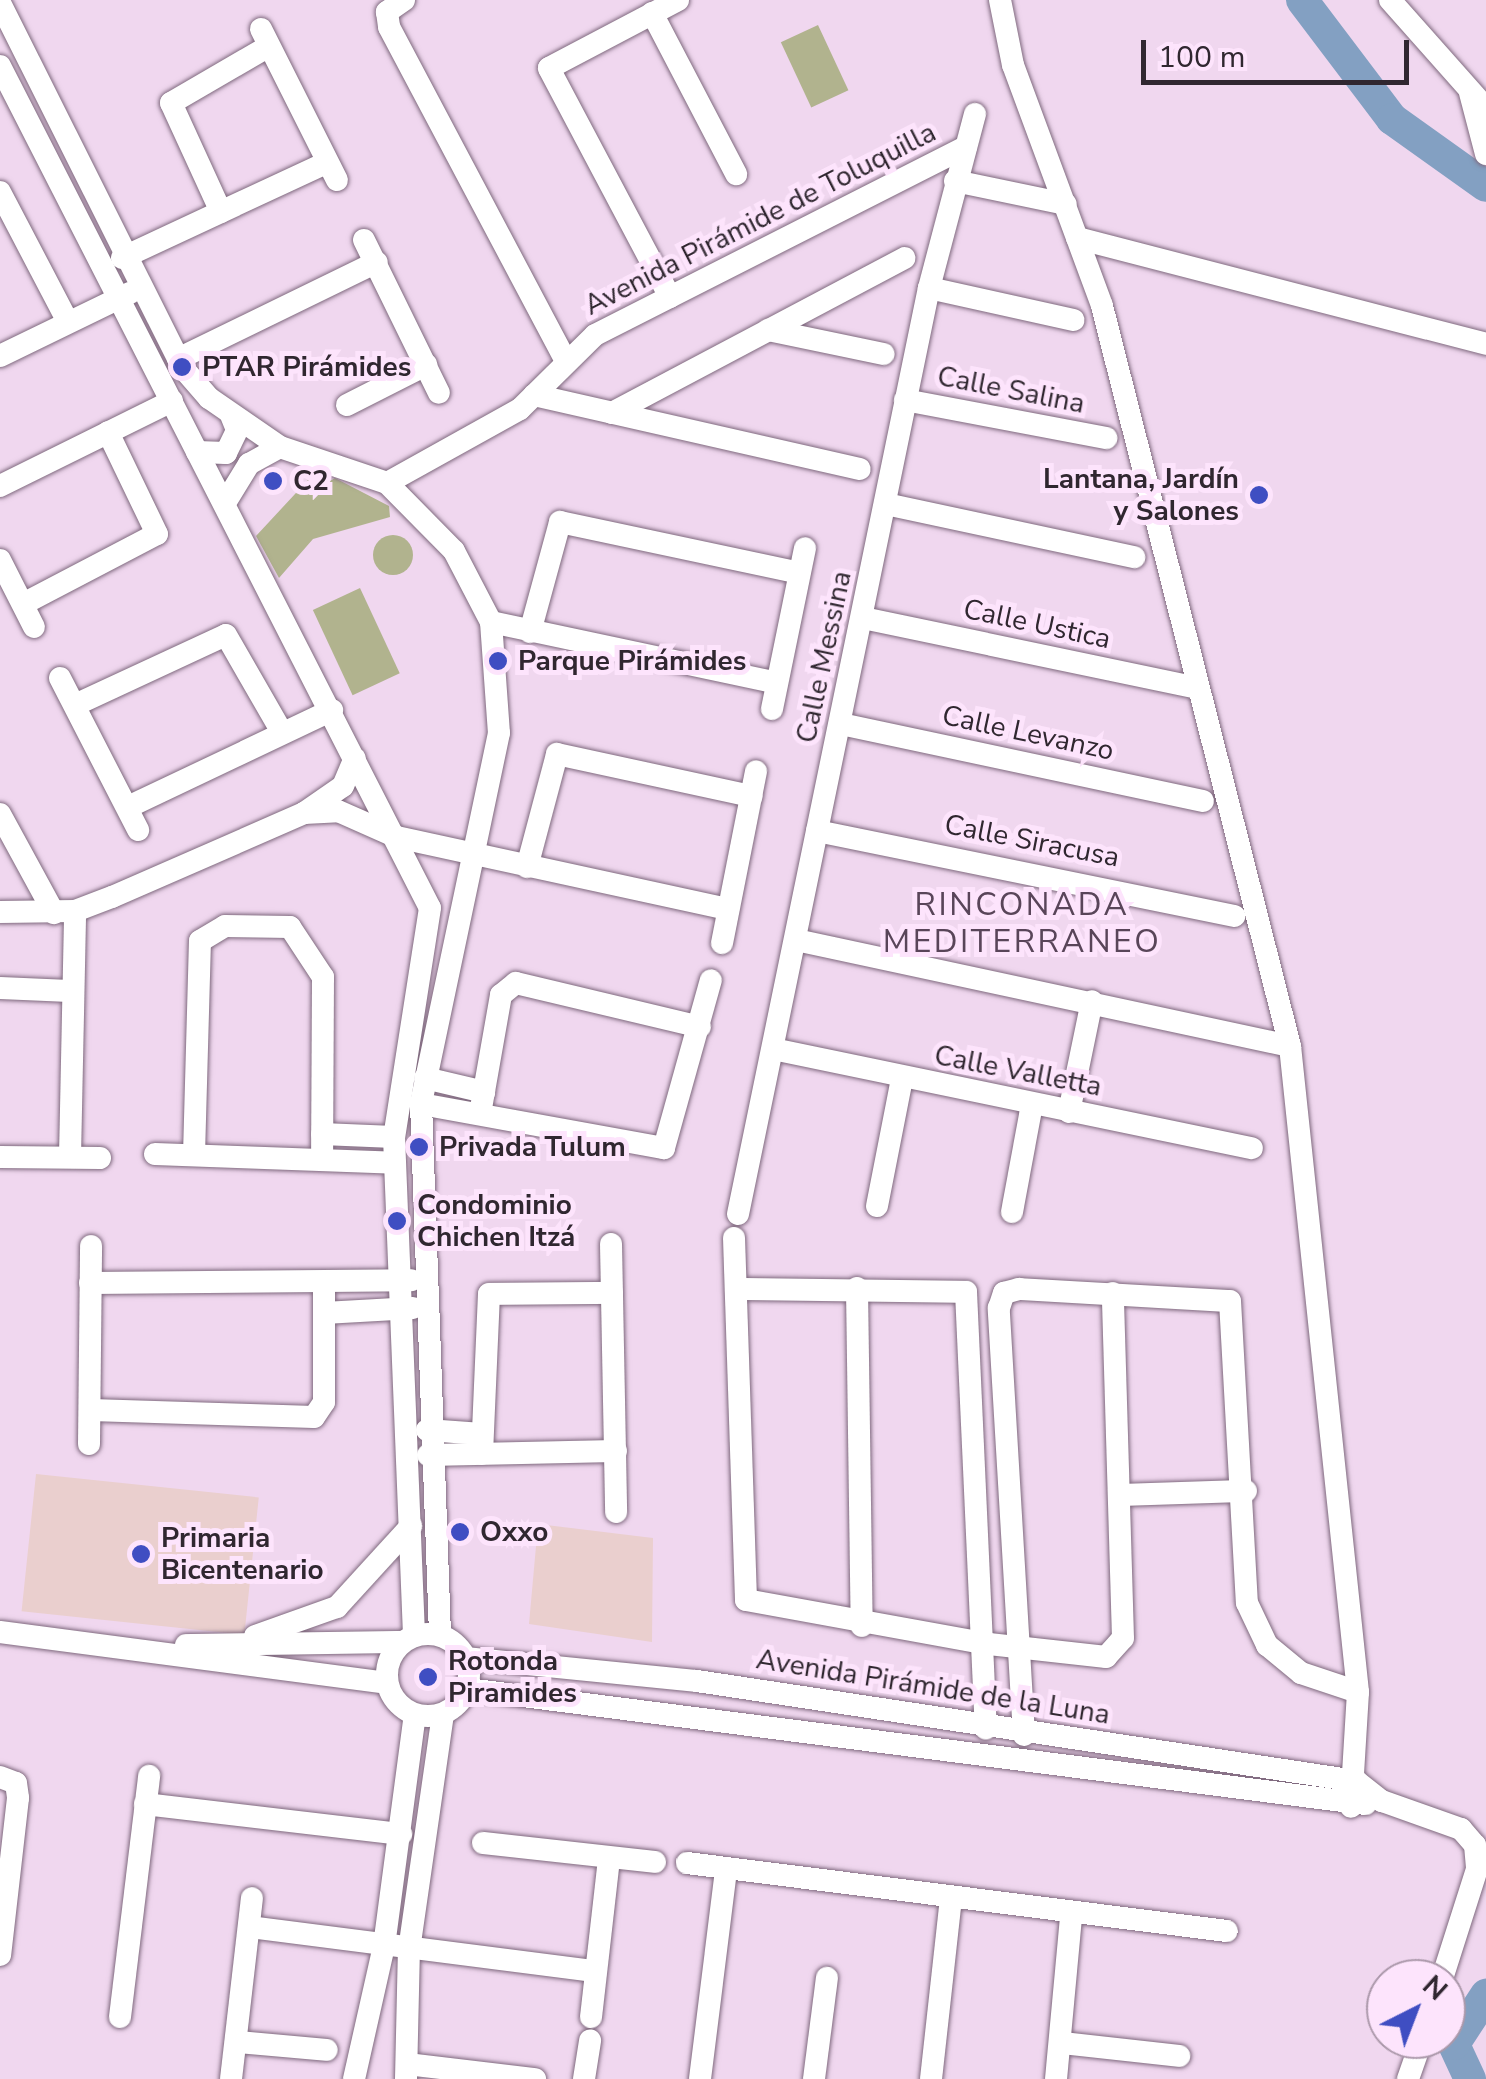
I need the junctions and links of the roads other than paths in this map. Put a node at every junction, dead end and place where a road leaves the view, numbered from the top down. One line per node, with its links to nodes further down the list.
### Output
1 (404, 0): 33 (street)
2 (678, 0): 6 (street)
3 (1000, 0): 16 (street)
4 (1390, 0): 8 (street)
5 (0, 2): 20 (street)
6 (652, 13): 13 (street); 24 (street)
7 (0, 66): 25 (street)
8 (1470, 89): 9 (street); 12 (street)
9 (1486, 108)
10 (975, 114): 11 (street, Calle Messina)
11 (966, 147): 14 (street, Calle Messina); 24 (street, Avenida Pirámide de Toluquilla)
12 (1486, 154)
13 (736, 174)
14 (955, 181): 16 (street); 23 (street, Calle Messina)
15 (0, 192): 27 (street)
16 (1066, 204): 18 (street)
17 (221, 212): 17 (street); 20 (street)
18 (1077, 238): 29 (street); 62 (street)
19 (364, 240): 22 (street)
20 (122, 258): 25 (street)
21 (905, 258): 28 (street)
22 (377, 262): 32 (street); 34 (street)
23 (929, 288): 26 (street); 37 (street, Calle Messina)
24 (670, 297): 33 (street, Avenida Pirámide de Toluquilla)
25 (119, 298): 27 (street); 32 (street); 38 (street)
26 (1073, 320)
27 (68, 322): 31 (street)
28 (768, 330): 30 (street); 40 (street)
29 (1486, 344)
30 (884, 354)
31 (0, 356)
32 (178, 358): 41 (street)
33 (566, 362): 36 (street, Avenida Pirámide de Toluquilla)
34 (426, 365): 35 (street); 39 (street)
35 (439, 393)
36 (534, 395): 40 (street); 47 (street, Avenida Pirámide de Toluquilla)
37 (905, 400): 43 (street, Calle Salina); 50 (street, Calle Messina)
38 (172, 401): 42 (street); 45 (street)
39 (347, 406)
40 (612, 413): 46 (street)
41 (231, 415): 44 (street); 45 (street)
42 (108, 432): 48 (street); 55 (street)
43 (1106, 438)
44 (280, 446): 47 (street); 49 (street)
45 (196, 452): 49 (street)
46 (860, 469)
47 (387, 483): 57 (street)
48 (0, 486)
49 (225, 503): 65 (street)
50 (886, 504): 52 (street); 56 (street, Calle Messina)
51 (805, 548): 54 (street)
52 (1134, 557)
53 (0, 560): 55 (street)
54 (799, 573): 59 (street); 61 (street)
55 (23, 604): 58 (street)
56 (863, 618): 62 (street, Calle Ustica); 66 (street, Calle Messina)
57 (491, 622): 59 (street); 79 (street)
58 (34, 627)
59 (526, 631): 61 (street)
60 (60, 678): 63 (street)
61 (777, 683): 64 (street)
62 (1198, 688): 92 (street)
63 (75, 705): 67 (street); 72 (street)
64 (772, 708)
65 (332, 710): 67 (street); 68 (street)
66 (841, 724): 71 (street, Calle Levanzo); 76 (street, Calle Messina)
67 (280, 729): 72 (street)
68 (355, 758): 74 (street); 77 (street)
69 (756, 771): 70 (street)
70 (752, 796): 80 (street); 81 (street)
71 (1204, 801)
72 (128, 808): 75 (street)
73 (0, 814): 78 (street)
74 (304, 814): 77 (street); 83 (street)
75 (138, 830)
76 (817, 830): 84 (street, Calle Siracusa); 85 (street, Calle Messina)
77 (397, 837): 79 (street); 101 (street)
78 (6, 840): 83 (street)
79 (468, 854): 80 (street); 94 (street)
80 (519, 866): 81 (street)
81 (728, 909): 86 (street)
82 (0, 912): 83 (street)
83 (65, 912): 89 (street)
84 (1234, 916)
85 (796, 940): 90 (street); 93 (street, Calle Messina)
86 (722, 943)
87 (711, 980): 91 (street)
88 (0, 988): 89 (street)
89 (70, 991): 106 (street)
90 (1092, 1001): 92 (street); 99 (street)
91 (700, 1026): 96 (street); 96 (street)
92 (1290, 1046): 146 (street)
93 (773, 1049): 95 (street, Calle Valletta); 112 (street, Calle Messina)
94 (425, 1078): 96 (street); 97 (street)
95 (902, 1079): 98 (street, Calle Valletta); 110 (street)
96 (478, 1102): 97 (street)
97 (421, 1104): 116 (street)
98 (1032, 1104): 99 (street, Calle Valletta); 111 (street)
99 (1069, 1112): 102 (street, Calle Valletta)
100 (322, 1134): 101 (street); 104 (street); 108 (street)
101 (384, 1136): 109 (street)
102 (1252, 1148)
103 (154, 1154): 104 (street)
104 (194, 1155): 108 (street)
105 (0, 1157): 106 (street)
106 (70, 1157): 107 (street)
107 (100, 1158)
108 (322, 1160): 109 (street)
109 (384, 1162): 116 (street)
110 (877, 1206)
111 (1012, 1212)
112 (738, 1214)
113 (734, 1238): 120 (street)
114 (611, 1244): 122 (street)
115 (91, 1246): 117 (street)
116 (410, 1280): 118 (street); 123 (street)
117 (90, 1284): 118 (street); 125 (street)
118 (324, 1288): 124 (street)
119 (857, 1288): 120 (street); 135 (street); 140 (street)
120 (736, 1289): 135 (street)
121 (1113, 1292): 131 (street); 132 (street); 142 (street)
122 (612, 1293): 128 (street); 129 (street)
123 (410, 1308): 124 (street); 126 (street); 134 (street)
124 (324, 1312): 125 (street)
125 (91, 1410): 127 (street)
126 (427, 1430): 128 (street); 130 (street)
127 (89, 1444)
128 (476, 1444): 129 (street); 130 (street)
129 (616, 1451): 133 (street)
130 (428, 1454): 137 (street)
131 (1246, 1491): 132 (street); 146 (street)
132 (1124, 1496): 142 (street)
133 (616, 1512)
134 (411, 1526): 138 (street); 141 (street)
135 (862, 1626): 140 (street)
136 (0, 1632): 139 (street)
137 (440, 1635): 138 (street); 143 (street)
138 (408, 1639): 141 (street); 144 (street)
139 (107, 1643): 141 (street); 144 (street)
140 (988, 1644): 142 (street); 149 (street)
141 (223, 1646)
142 (1013, 1648): 150 (street)
143 (466, 1658): 145 (street); 149 (street, Avenida Pirámide de la Luna)
144 (387, 1683): 147 (street)
145 (468, 1689): 148 (street); 155 (street, Avenida Pirámide de la Luna)
146 (1358, 1692): 154 (street)
147 (415, 1714): 148 (street); 159 (street)
148 (443, 1714): 172 (street)
149 (986, 1729): 150 (street, Avenida Pirámide de la Luna)
150 (1024, 1735): 151 (street, Avenida Pirámide de la Luna)
151 (1250, 1764): 154 (street, Avenida Pirámide de la Luna); 155 (street)
152 (149, 1776): 157 (street)
153 (0, 1777): 173 (street)
154 (1356, 1781): 156 (street, Avenida Pirámide de la Luna); 158 (street)
155 (1244, 1792): 158 (street, Avenida Pirámide de la Luna)
156 (1382, 1802): 158 (street, Avenida Pirámide de la Luna); 161 (street, Avenida Pirámide de la Luna)
157 (145, 1804): 159 (street); 177 (street)
158 (1351, 1807)
159 (402, 1834): 171 (street)
160 (483, 1842): 162 (street)
161 (1480, 1846): 174 (street, Avenida Pirámide de la Luna)
162 (608, 1858): 163 (street); 175 (street)
163 (655, 1862)
164 (687, 1863): 165 (street)
165 (726, 1871): 166 (street); 188 (street)
166 (951, 1897): 168 (street); 190 (street)
167 (252, 1898): 169 (street)
168 (1071, 1917): 170 (street); 179 (street)
169 (250, 1927): 171 (street); 178 (street)
170 (1227, 1931)
171 (384, 1946): 172 (street); 185 (street)
172 (409, 1950): 175 (street); 182 (street)
173 (0, 1955)
174 (1448, 1959)
175 (595, 1972): 187 (street)
176 (828, 1978): 189 (street)
177 (120, 2017)
178 (238, 2042): 180 (street); 184 (street)
179 (1062, 2043): 181 (street); 191 (street)
180 (327, 2050)
181 (1179, 2056)
182 (407, 2071): 183 (street)
183 (472, 2076): 186 (street)
184 (231, 2079)
185 (354, 2079)
186 (536, 2079)
187 (584, 2079)
188 (700, 2079)
189 (814, 2079)
190 (931, 2079)
191 (1056, 2079)

